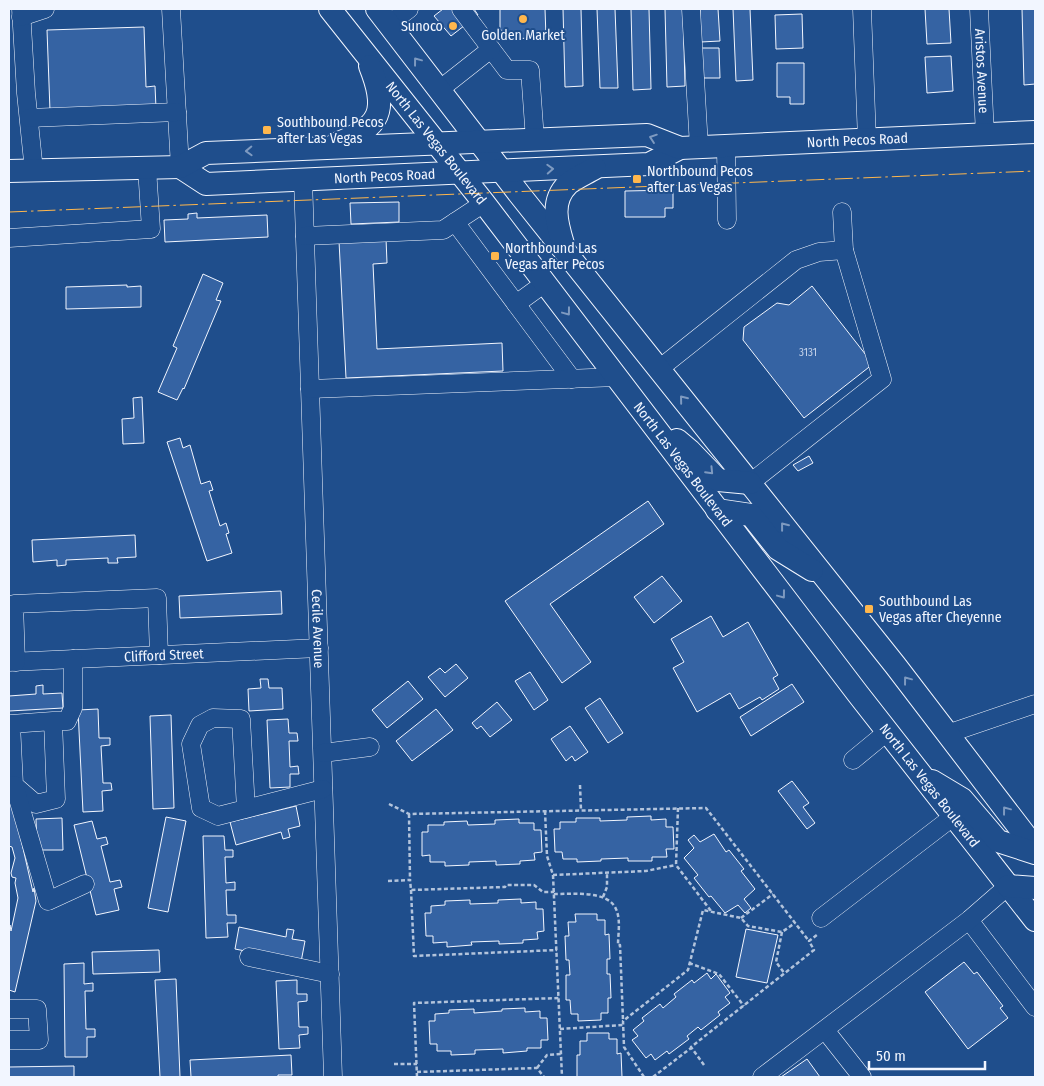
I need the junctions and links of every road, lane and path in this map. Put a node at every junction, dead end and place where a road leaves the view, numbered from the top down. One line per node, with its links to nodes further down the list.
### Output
1 (45, 9): 9 (street)
2 (171, 9): 14 (street)
3 (330, 9): 12 (main road, North Las Vegas Boulevard)
4 (409, 9): 10 (street)
5 (461, 9): 11 (street)
6 (691, 9): 24 (street)
7 (862, 9): 19 (street)
8 (980, 9): 17 (street, Aristos Avenue)
9 (21, 13): 15 (street)
10 (383, 16): 13 (main road, one-way to 10)
11 (491, 49): 13 (street); 18 (street)
12 (364, 51): 21 (main road, North Las Vegas Boulevard); 23 (main road)
13 (439, 90): 20 (main road)
14 (177, 112): 15 (street); 26 (street)
15 (29, 118): 29 (street)
16 (1035, 132): 17 (main road, North Pecos Road)
17 (985, 135): 19 (main road, North Pecos Road)
18 (535, 140): 20 (main road, North Pecos Road); 24 (main road, North Pecos Road, one-way to 18)
19 (867, 140): 22 (main road, North Pecos Road)
20 (479, 142): 21 (main road, North Pecos Road); 30 (main road)
21 (437, 143): 23 (main road, North Pecos Road); 31 (main road, North Las Vegas Boulevard)
22 (726, 146): 24 (main road, North Pecos Road); 35 (street)
23 (326, 148): 26 (main road, North Pecos Road, one-way to 26)
24 (690, 148): 25 (main road, North Pecos Road)
25 (598, 166): 30 (main road, North Pecos Road, one-way to 25); 40 (main road)
26 (180, 167): 27 (main road, North Pecos Road); 32 (main road, North Pecos Road)
27 (147, 168): 29 (main road, North Pecos Road); 38 (street)
28 (9, 171): 29 (main road, North Pecos Road)
29 (34, 171)
30 (502, 171): 31 (main road, North Pecos Road); 40 (main road)
31 (460, 173): 32 (main road, North Pecos Road); 33 (main road, North Las Vegas Boulevard)
32 (303, 179): 37 (street, Cecile Avenue)
33 (484, 203): 36 (street); 41 (main road, North Las Vegas Boulevard)
34 (842, 212): 39 (street)
35 (727, 220)
36 (455, 222): 37 (street); 42 (street)
37 (305, 236): 46 (street, Cecile Avenue)
38 (9, 238)
39 (844, 250): 43 (street); 48 (street)
40 (566, 252): 43 (main road)
41 (545, 283): 42 (street); 44 (main road, North Las Vegas Boulevard, one-way to 44)
42 (516, 304): 45 (street)
43 (659, 369): 48 (main road, one-way to 43)
44 (617, 377): 45 (street); 47 (main road, North Las Vegas Boulevard)
45 (572, 379): 46 (street)
46 (310, 389): 51 (street, Cecile Avenue)
47 (646, 416): 48 (main road, one-way to 48); 49 (main road, North Las Vegas Boulevard)
48 (750, 483): 50 (main road, one-way to 48)
49 (717, 510): 50 (main road); 57 (main road, North Las Vegas Boulevard, one-way to 57)
50 (826, 579): 58 (main road, one-way to 50)
51 (319, 648): 52 (street, Clifford Street); 60 (street, Cecile Avenue)
52 (160, 655): 53 (street, Clifford Street); 54 (street)
53 (73, 659): 54 (street, Clifford Street); 56 (street)
54 (13, 662)
55 (1035, 704): 58 (street)
56 (53, 721): 63 (street); 63 (street)
57 (887, 732): 61 (street); 62 (main road, North Las Vegas Boulevard)
58 (947, 734): 73 (main road, one-way to 58)
59 (370, 747): 60 (street)
60 (323, 753): 65 (street, Cecile Avenue)
61 (853, 760)
62 (920, 774): 72 (main road, North Las Vegas Boulevard); 74 (main road)
63 (14, 785): 80 (street)
64 (580, 785): 69 (path)
65 (323, 789): 68 (street); 98 (street, Cecile Avenue)
66 (389, 804): 71 (path)
67 (678, 808): 69 (path); 75 (path); 85 (path)
68 (246, 809): 68 (street)
69 (581, 810): 70 (path)
70 (544, 811): 71 (path); 77 (path)
71 (409, 814): 78 (path)
72 (954, 816): 81 (main road, North Las Vegas Boulevard); 92 (street)
73 (1035, 848)
74 (1035, 853)
75 (676, 865): 76 (path); 87 (path)
76 (607, 873): 77 (path); 86 (path)
77 (554, 875): 84 (path)
78 (410, 880): 79 (path); 83 (path)
79 (388, 882)
80 (85, 884)
81 (1008, 886): 82 (main road); 89 (street); 90 (main road, North Las Vegas Boulevard)
82 (1035, 888)
83 (411, 890): 84 (path); 95 (path)
84 (554, 893): 86 (path); 95 (path)
85 (772, 894): 88 (path); 91 (path)
86 (603, 897): 104 (path)
87 (712, 912): 88 (path); 97 (path)
88 (741, 918): 93 (path)
89 (969, 920): 102 (street); 106 (street)
90 (1035, 920)
91 (795, 923): 93 (path); 94 (path)
92 (822, 924): 94 (path)
93 (782, 932): 99 (path)
94 (809, 942): 99 (path)
95 (557, 950): 100 (path)
96 (249, 958): 98 (street)
97 (689, 963): 101 (path); 104 (path)
98 (330, 974): 115 (street, Cecile Avenue)
99 (785, 974): 101 (path)
100 (559, 998): 105 (path); 111 (path)
101 (744, 1006): 108 (path)
102 (1035, 1007)
103 (9, 1009): 107 (street)
104 (623, 1023): 105 (path); 119 (path)
105 (560, 1029): 109 (path)
106 (825, 1030): 121 (street); 122 (street)
107 (9, 1040)
108 (691, 1047): 112 (path); 120 (path)
109 (561, 1054): 113 (path); 118 (path)
110 (394, 1064): 111 (path)
111 (417, 1064): 114 (path)
112 (704, 1065)
113 (537, 1068): 114 (path); 117 (path)
114 (417, 1072): 116 (path)
115 (333, 1077)
116 (417, 1077)
117 (544, 1077)
118 (562, 1077)
119 (644, 1077)
120 (652, 1077)
121 (762, 1077)
122 (862, 1077)

